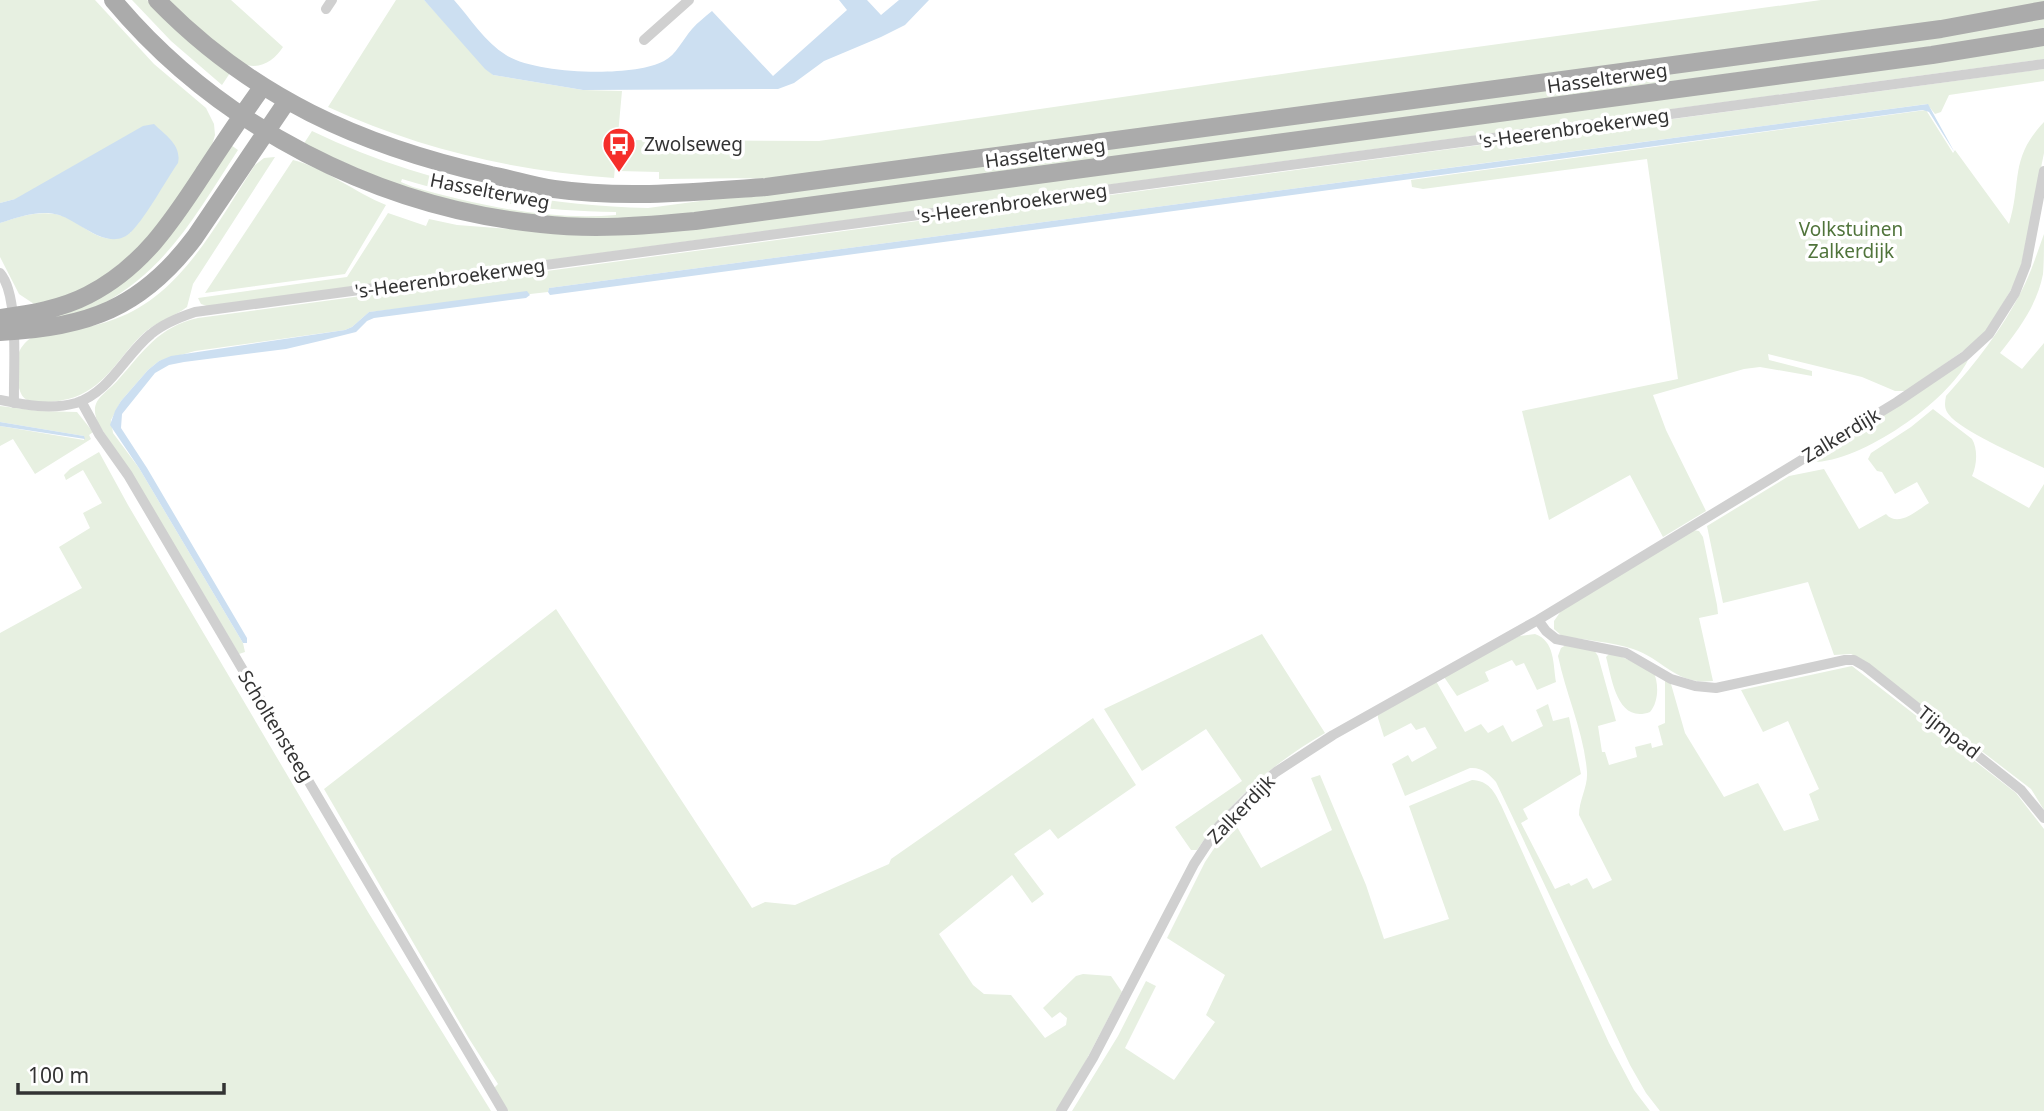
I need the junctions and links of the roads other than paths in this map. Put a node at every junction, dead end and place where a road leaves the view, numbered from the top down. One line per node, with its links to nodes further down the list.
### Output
1 (113, 0): 10 (main road, Hasselterweg)
2 (157, 0): 8 (main road, Hasselterweg)
3 (689, 0): 6 (street)
4 (2044, 10): 9 (main road, Hasselterweg)
5 (2044, 37): 11 (main road, Hasselterweg)
6 (644, 40)
7 (2044, 64): 16 (street, 's-Heerenbroekerweg)
8 (263, 86): 9 (main road, Hasselterweg); 10 (main road)
9 (286, 101): 11 (main road)
10 (242, 115): 11 (main road, Hasselterweg); 14 (main road)
11 (268, 131): 14 (main road)
12 (2044, 171): 18 (street, Zalkerdijk)
13 (0, 273): 14 (street)
14 (7, 325): 17 (street)
15 (0, 400): 17 (street)
16 (81, 401): 17 (street); 20 (street, Scholtensteeg)
17 (14, 403)
18 (1538, 620): 19 (street, Tijmpad); 21 (street, Zalkerdijk)
19 (2044, 818)
20 (503, 1111)
21 (1061, 1111)

